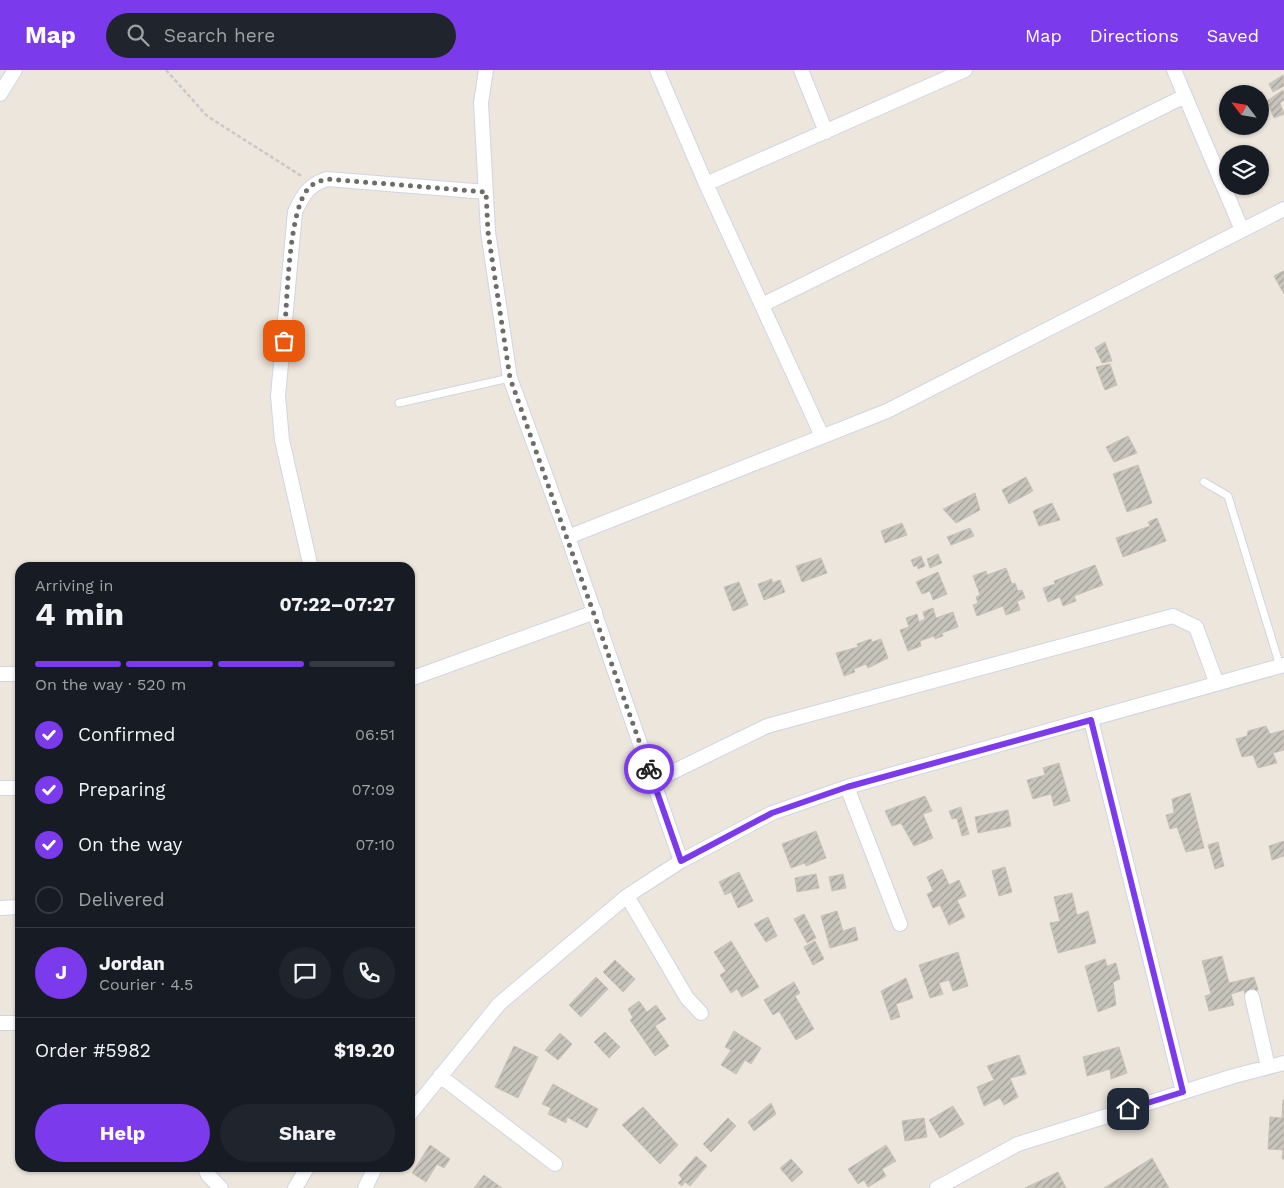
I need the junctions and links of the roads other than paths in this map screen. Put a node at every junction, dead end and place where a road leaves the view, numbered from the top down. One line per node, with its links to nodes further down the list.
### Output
1 (15, 70): 7 (street)
2 (486, 70): 11 (street)
3 (657, 70): 10 (street)
4 (800, 70): 9 (street)
5 (965, 70): 9 (street)
6 (1174, 70): 8 (street)
7 (0, 94)
8 (1185, 96): 13 (street); 14 (street)
9 (826, 132): 10 (street)
10 (706, 184): 14 (street)
11 (486, 192): 15 (street); 20 (street)
12 (1284, 208): 13 (street)
13 (1242, 230): 17 (street)
14 (762, 305): 17 (street)
15 (510, 378): 16 (lane); 19 (street)
16 (400, 403)
17 (822, 436): 19 (street)
18 (1204, 482): 22 (lane)
19 (568, 536): 21 (street)
20 (310, 562)
21 (594, 612): 25 (street); 28 (street)
22 (1282, 665): 26 (street)
23 (0, 674): 24 (street)
24 (15, 674)
25 (415, 677)
26 (1217, 684): 27 (street); 28 (street)
27 (1091, 720): 29 (street); 44 (street)
28 (654, 781): 32 (street)
29 (847, 787): 32 (street); 36 (street)
30 (0, 788): 31 (street)
31 (15, 788)
32 (681, 861): 33 (street)
33 (627, 896): 38 (street); 43 (street)
34 (15, 907): 35 (street)
35 (0, 908)
36 (900, 924)
37 (1252, 997): 42 (street)
38 (701, 1013)
39 (0, 1023): 40 (street)
40 (15, 1023)
41 (1284, 1062): 42 (street)
42 (1268, 1067): 44 (street)
43 (440, 1076): 45 (street); 46 (street)
44 (1183, 1092): 53 (street)
45 (415, 1108)
46 (555, 1164)
47 (207, 1172): 50 (street)
48 (305, 1172): 51 (street)
49 (373, 1172): 52 (street)
50 (221, 1188)
51 (295, 1188)
52 (365, 1188)
53 (937, 1188)

